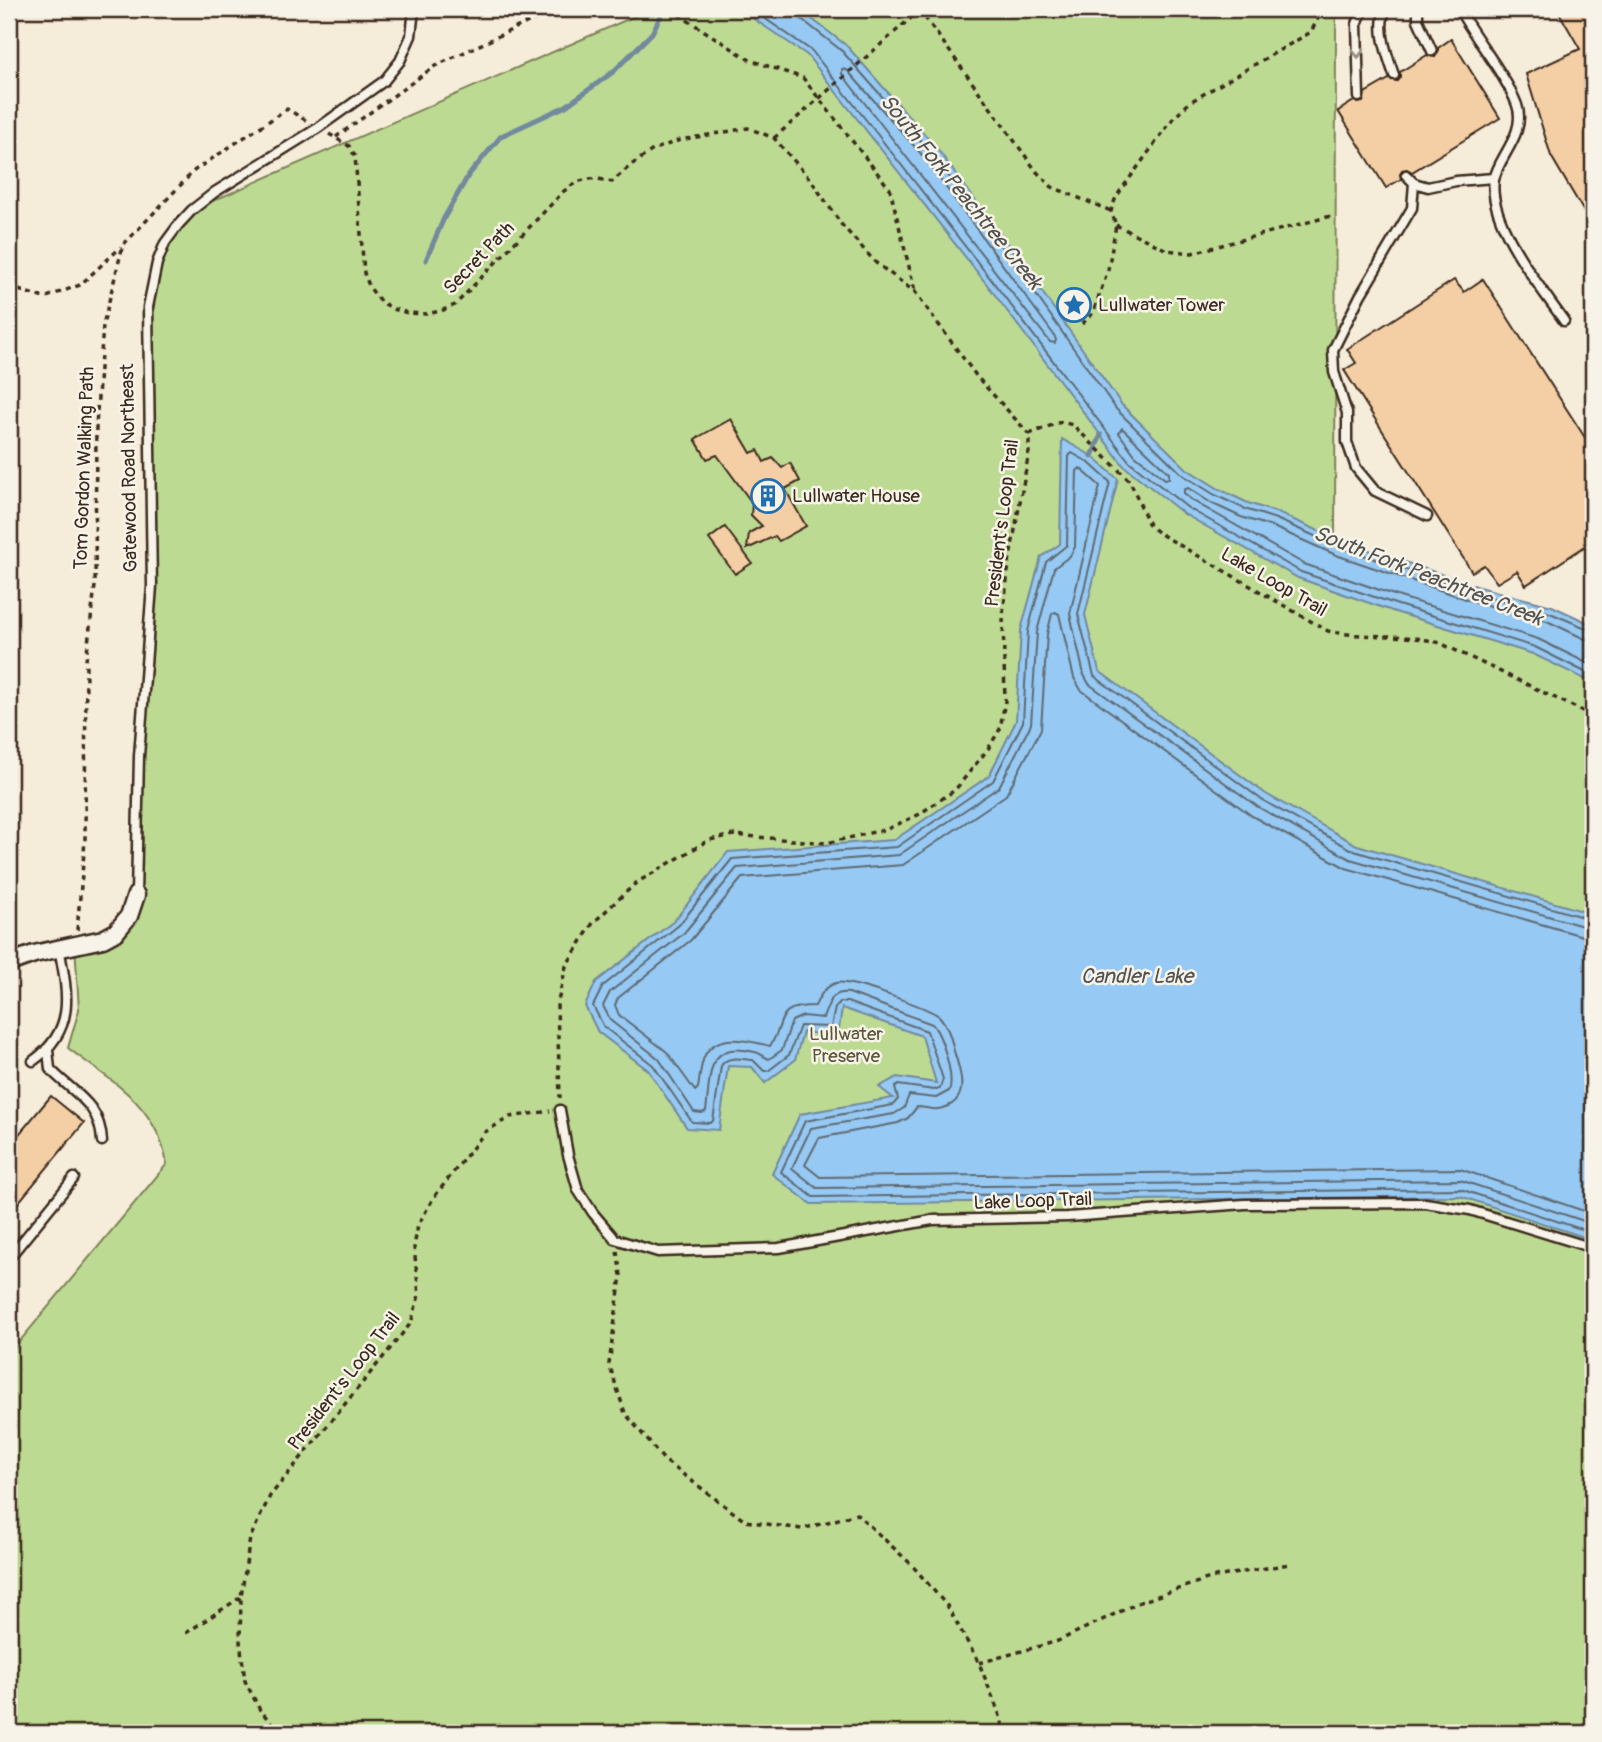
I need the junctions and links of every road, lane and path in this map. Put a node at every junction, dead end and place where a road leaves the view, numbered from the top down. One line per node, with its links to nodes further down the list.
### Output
1 (414, 9): 13 (lane, Gatewood Road Northeast)
2 (580, 9): 14 (path)
3 (670, 9): 24 (path)
4 (920, 9): 15 (path, bridge); 19 (path)
5 (1319, 9): 19 (path)
6 (1363, 9): 12 (lane, one-way to 12)
7 (1386, 9): 11 (lane)
8 (1419, 9): 10 (lane)
9 (1459, 9): 17 (lane)
10 (1432, 51)
11 (1394, 75)
12 (1359, 97)
13 (318, 128): 14 (path, Secret Path); 22 (path, Tom Gordon Walking Path); 30 (lane, Gatewood Road Northeast)
14 (336, 137): 15 (path, Secret Path)
15 (774, 138): 24 (path, President's Loop Trail)
16 (1406, 176): 18 (lane)
17 (1494, 178): 18 (lane); 25 (lane)
18 (1414, 183): 28 (lane)
19 (1111, 211): 21 (path)
20 (1331, 216): 21 (path)
21 (1115, 225): 26 (path)
22 (123, 245): 23 (path); 31 (path, Tom Gordon Walking Path)
23 (9, 287)
24 (915, 292): 27 (path, President's Loop Trail)
25 (1564, 321)
26 (1082, 324)
27 (1029, 434): 29 (path, Lake Loop Trail); 36 (path, President's Loop Trail)
28 (1427, 516)
29 (1593, 716)
30 (136, 895): 31 (street, Gatewood Road Northeast)
31 (75, 944): 32 (street, Gatewood Road Northeast)
32 (59, 948): 33 (street, Gatewood Road Northeast); 34 (lane)
33 (9, 963)
34 (48, 1050): 35 (lane); 37 (lane)
35 (33, 1061)
36 (560, 1110): 39 (lane); 43 (path, President's Loop Trail)
37 (102, 1141)
38 (74, 1178): 41 (lane)
39 (615, 1239): 40 (lane, Lake Loop Trail); 45 (path)
40 (1593, 1248)
41 (9, 1258)
42 (1289, 1564): 45 (path)
43 (241, 1597): 44 (path); 46 (path, President's Loop Trail)
44 (186, 1633)
45 (979, 1663): 47 (path)
46 (280, 1733)
47 (1002, 1733)

